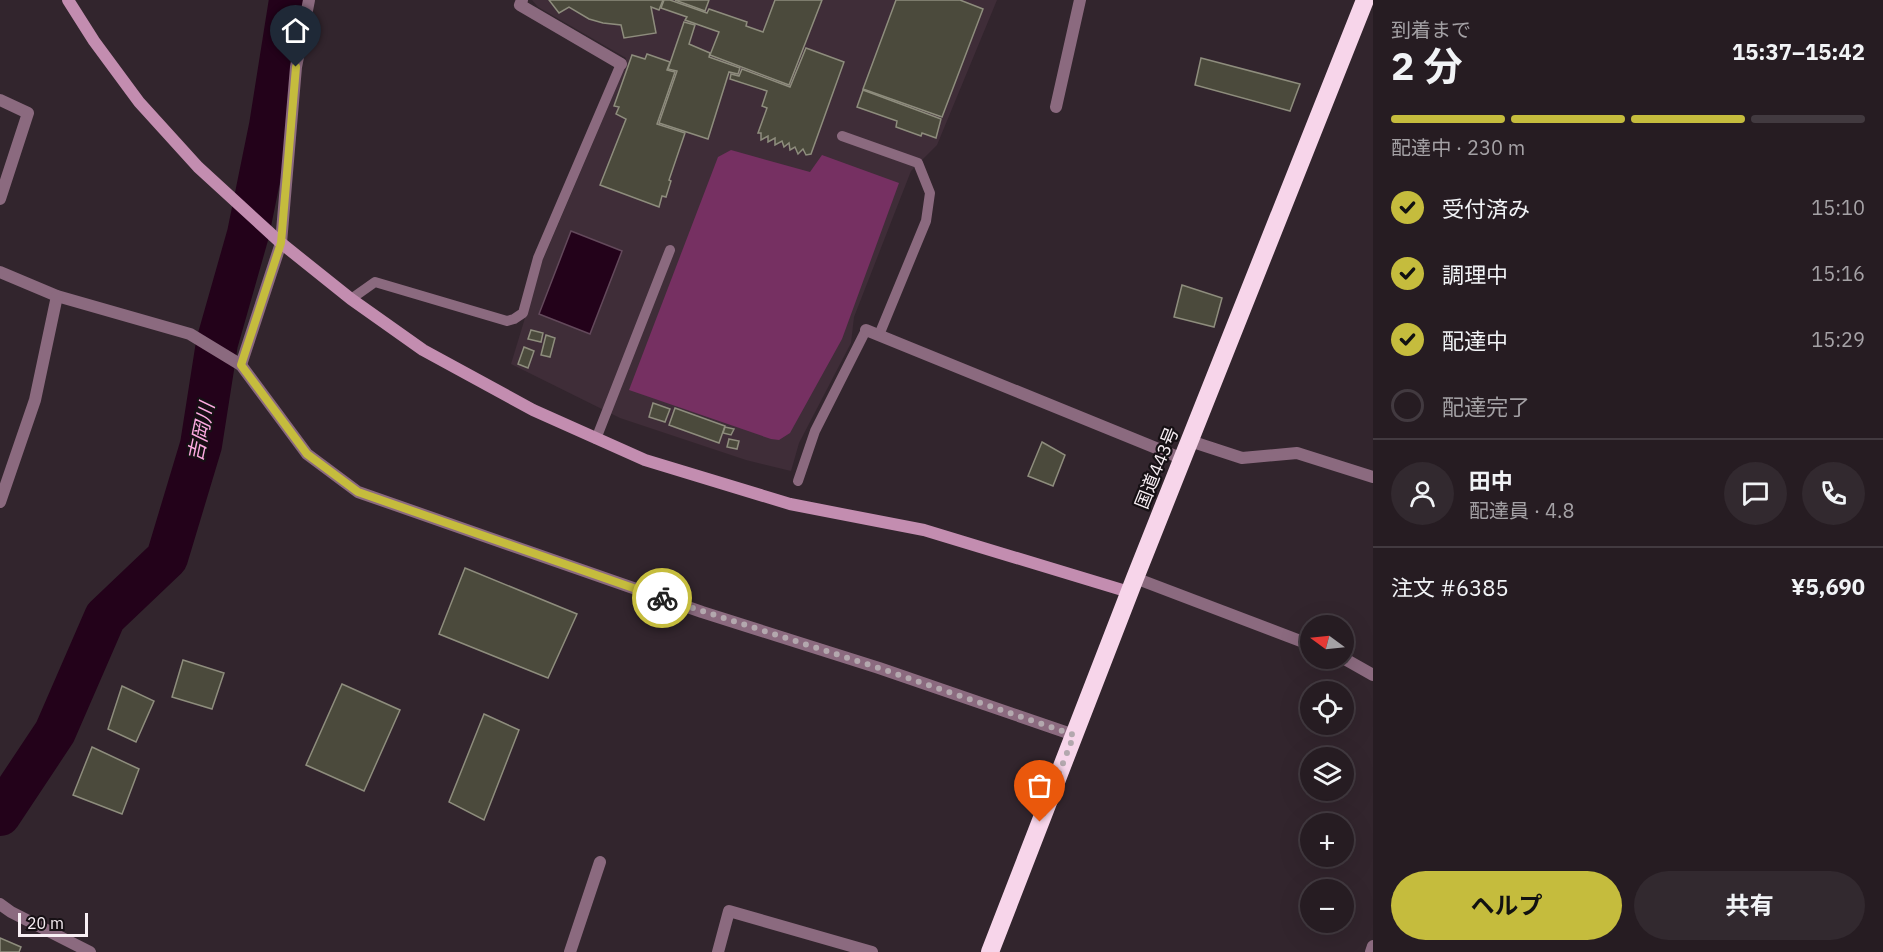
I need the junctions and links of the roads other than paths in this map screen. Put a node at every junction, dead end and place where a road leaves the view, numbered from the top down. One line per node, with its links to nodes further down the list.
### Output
1 (68, 0): 11 (street)
2 (309, 0): 11 (street)
3 (522, 0): 6 (street)
4 (1080, 0): 8 (street)
5 (1365, 0): 20 (highway, 国道443号)
6 (621, 64): 15 (lane)
7 (0, 100): 10 (street)
8 (1056, 107)
9 (842, 136): 17 (lane)
10 (0, 199)
11 (277, 239): 15 (street); 18 (street)
12 (670, 250): 19 (lane)
13 (0, 272): 14 (street)
14 (57, 296): 18 (street); 24 (street)
15 (351, 299): 19 (street)
16 (866, 330): 17 (street); 23 (lane)
17 (879, 335): 21 (street)
18 (241, 365): 29 (street)
19 (596, 439): 25 (street)
20 (1190, 441): 21 (highway, 国道443号); 22 (street)
21 (1183, 459): 25 (highway, 国道443号)
22 (1373, 477)
23 (798, 482)
24 (0, 502)
25 (1132, 585): 26 (street); 29 (highway, 国道443号)
26 (1300, 641)
27 (1354, 664): 28 (street)
28 (1373, 675)
29 (1074, 735): 37 (highway, 国道443号)
30 (600, 862): 34 (street)
31 (0, 904): 33 (street)
32 (1373, 946): 38 (street)
33 (90, 952)
34 (570, 952)
35 (717, 952): 36 (street)
36 (872, 952)
37 (990, 952)
38 (1371, 952)

